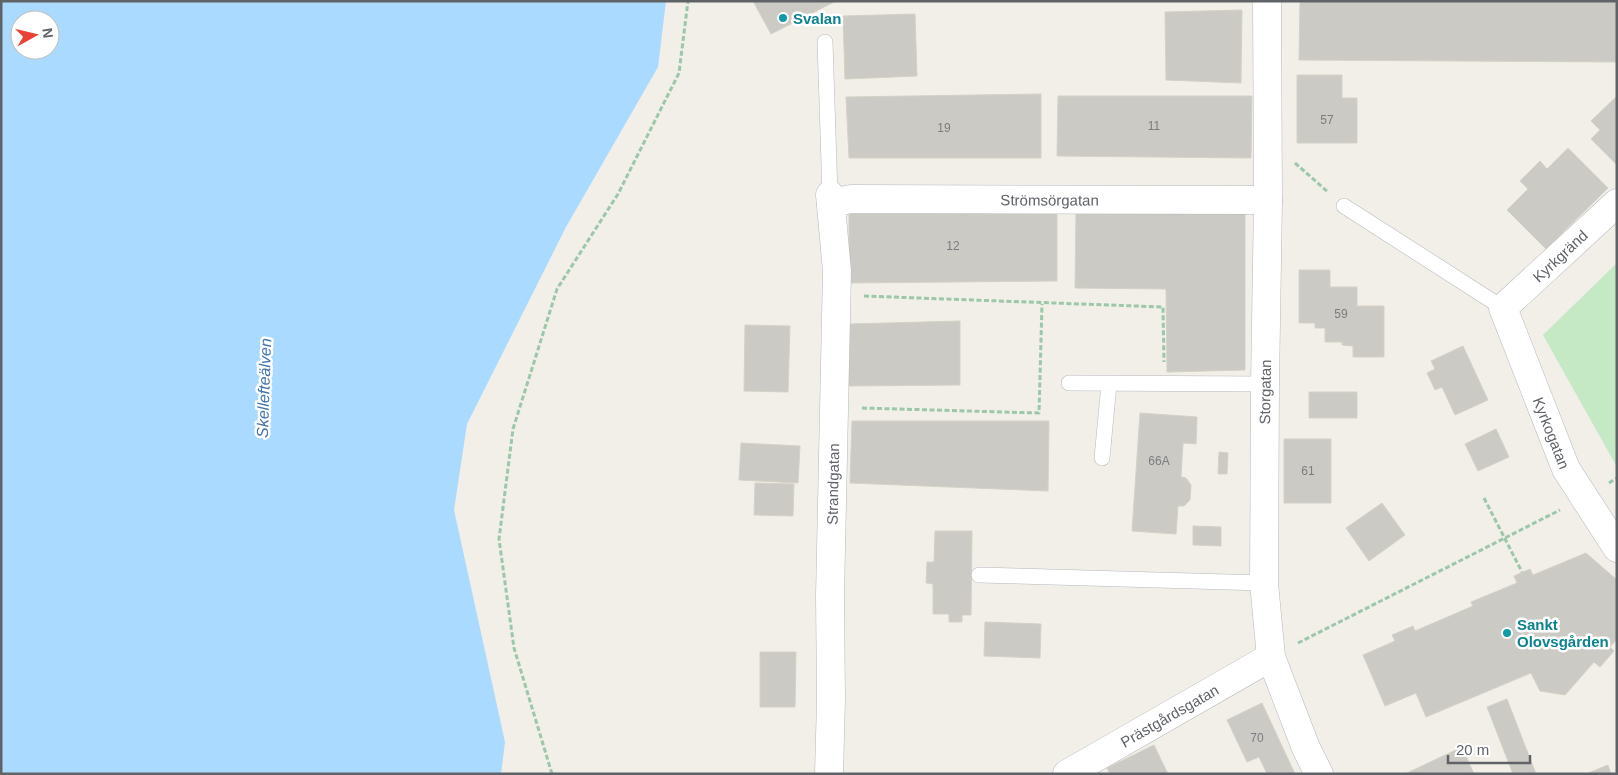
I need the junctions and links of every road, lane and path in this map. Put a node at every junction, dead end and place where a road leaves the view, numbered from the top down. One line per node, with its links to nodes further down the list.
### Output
1 (688, 1): 26 (path)
2 (1267, 1): 6 (street, Storgatan)
3 (825, 42): 5 (lane)
4 (1292, 160): 8 (path)
5 (830, 199): 6 (street, Strömsörgatan); 9 (street, Strandgatan)
6 (1268, 200): 15 (street, Storgatan)
7 (1617, 203): 11 (street, Kyrkgränd)
8 (1344, 206): 11 (lane)
9 (836, 295): 10 (path); 16 (street, Strandgatan)
10 (1042, 304): 14 (path); 16 (path)
11 (1503, 308): 19 (street, Kyrkogatan)
12 (1069, 383): 13 (lane)
13 (1109, 384): 14 (lane); 17 (lane)
14 (1164, 384): 15 (lane)
15 (1264, 384): 24 (street, Storgatan)
16 (834, 407): 27 (street, Strandgatan)
17 (1102, 458)
18 (1484, 498): 20 (path)
19 (1584, 498): 20 (path); 21 (street, Kyrkogatan)
20 (1503, 538): 22 (path); 25 (path)
21 (1617, 548)
22 (1522, 572)
23 (978, 575): 24 (lane)
24 (1264, 583): 25 (street, Storgatan)
25 (1270, 657): 28 (street, Prästgårdsgatan); 29 (street, Storgatan)
26 (552, 774)
27 (829, 774)
28 (1067, 774)
29 (1318, 774)

